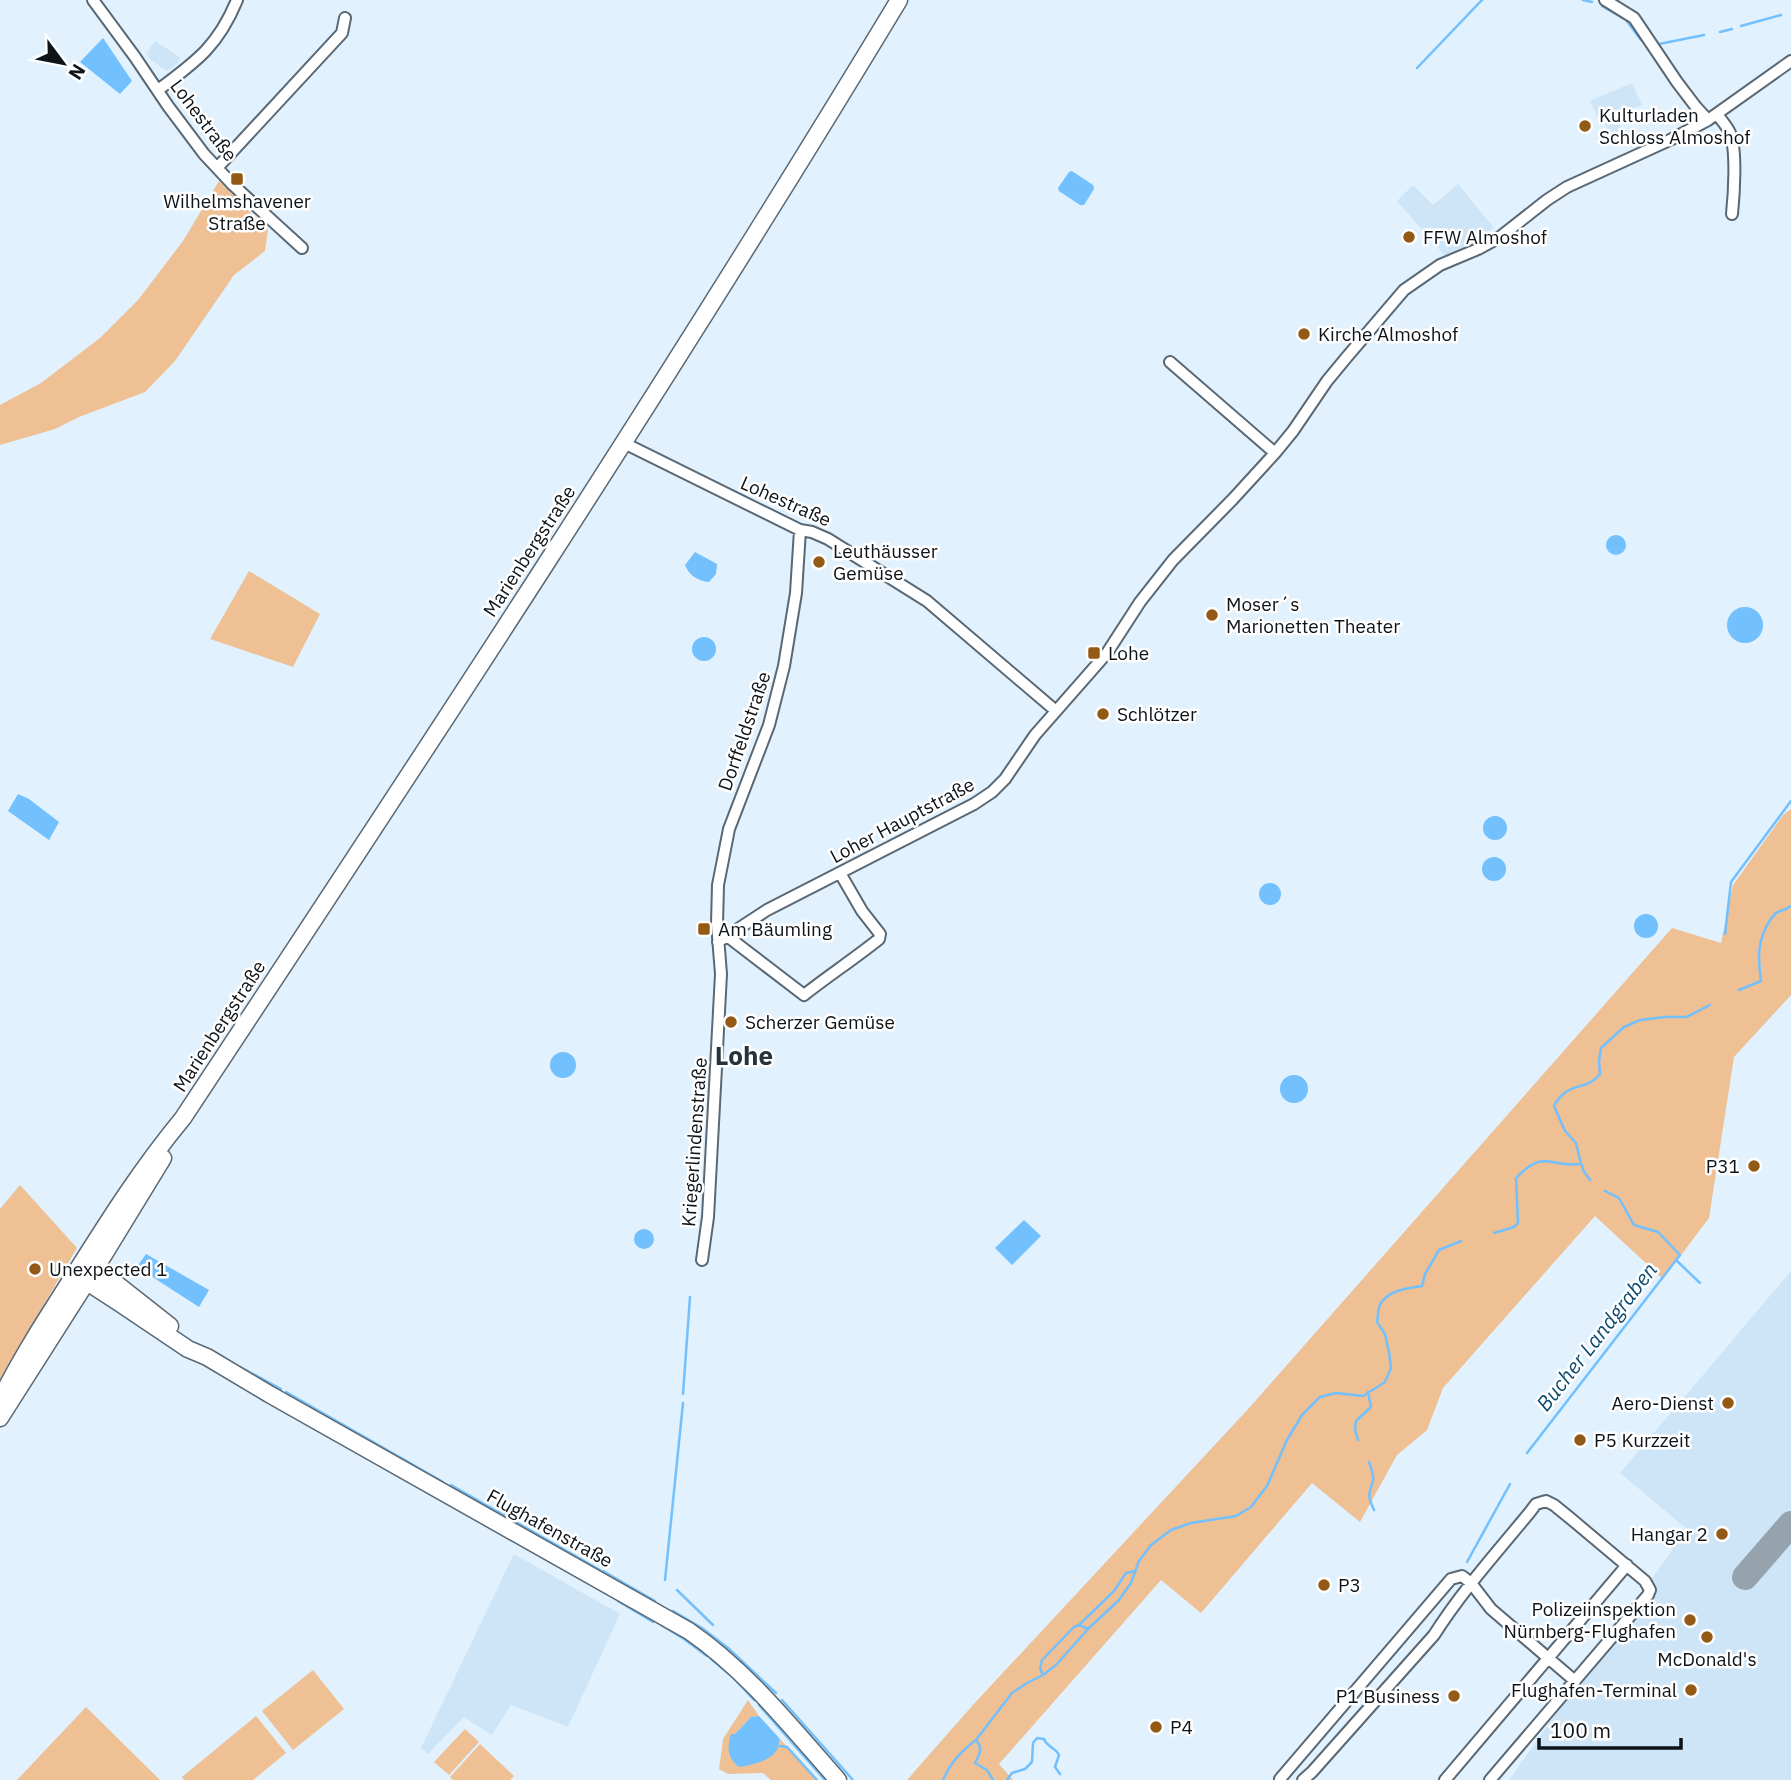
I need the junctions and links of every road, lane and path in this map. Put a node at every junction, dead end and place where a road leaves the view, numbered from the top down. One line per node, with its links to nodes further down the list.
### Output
1 (93, 0): 7 (street, Lohestraße)
2 (237, 0): 7 (street)
3 (899, 0): 13 (main road, Marienbergstraße)
4 (1605, 0): 8 (street)
5 (345, 18): 9 (street)
6 (1791, 61): 8 (street, Loher Hauptstraße)
7 (158, 90): 9 (street, Lohestraße)
8 (1712, 117): 10 (street); 14 (street, Loher Hauptstraße)
9 (217, 168): 11 (street, Lohestraße)
10 (1732, 214)
11 (302, 248)
12 (1170, 362): 14 (street)
13 (624, 443): 15 (street, Lohestraße); 20 (main road, Marienbergstraße)
14 (1275, 453): 16 (street, Loher Hauptstraße)
15 (800, 530): 16 (street, Lohestraße); 18 (street, Dorffeldstraße)
16 (1056, 711): 17 (street, Loher Hauptstraße)
17 (839, 873): 18 (street, Loher Hauptstraße); 18 (street)
18 (722, 939): 19 (street, Kriegerlindenstraße)
19 (702, 1260)
20 (85, 1272): 21 (main road, Marienbergstraße); 22 (main road, Marienbergstraße); 29 (main road, Flughafenstraße)
21 (0, 1400)
22 (0, 1418)
23 (1627, 1565): 24 (street); 25 (street); 26 (street)
24 (1471, 1583): 25 (street); 27 (street); 30 (street)
25 (1549, 1659): 26 (street); 28 (street)
26 (1575, 1681): 31 (street)
27 (1279, 1779)
28 (1448, 1779)
29 (838, 1780)
30 (1303, 1780)
31 (1490, 1780)

